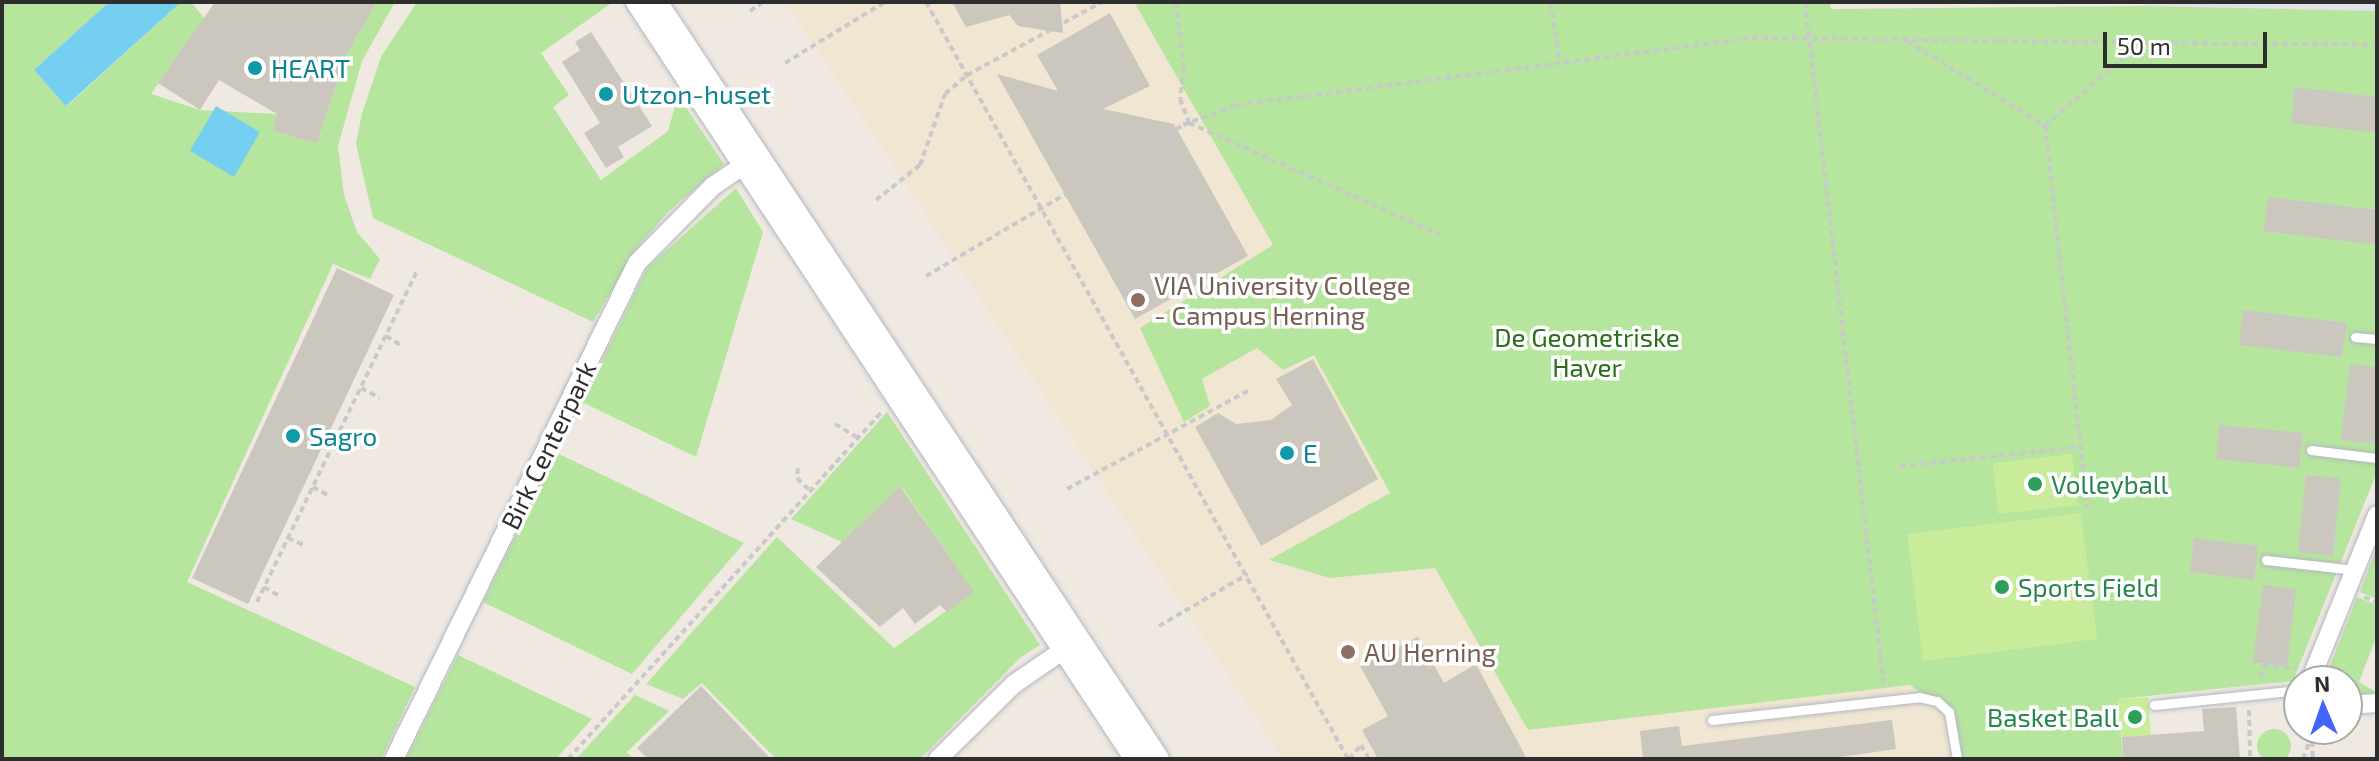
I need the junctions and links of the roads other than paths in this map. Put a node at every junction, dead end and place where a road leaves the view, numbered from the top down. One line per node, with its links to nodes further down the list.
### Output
1 (637, 2): 3 (street)
2 (656, 2): 3 (street)
3 (751, 160): 11 (street); 11 (street); 16 (street, Birk Centerpark)
4 (2359, 333): 5 (lane)
5 (2377, 339)
6 (2311, 450): 7 (lane)
7 (2377, 458)
8 (2377, 515): 10 (street)
9 (2266, 560): 10 (lane)
10 (2355, 570): 12 (street)
11 (1072, 644): 17 (street); 18 (street); 19 (street)
12 (2316, 665)
13 (2283, 691): 14 (lane)
14 (2154, 705)
15 (1712, 720): 20 (lane)
16 (394, 759)
17 (938, 759)
18 (1136, 759)
19 (1158, 759)
20 (1957, 759)

